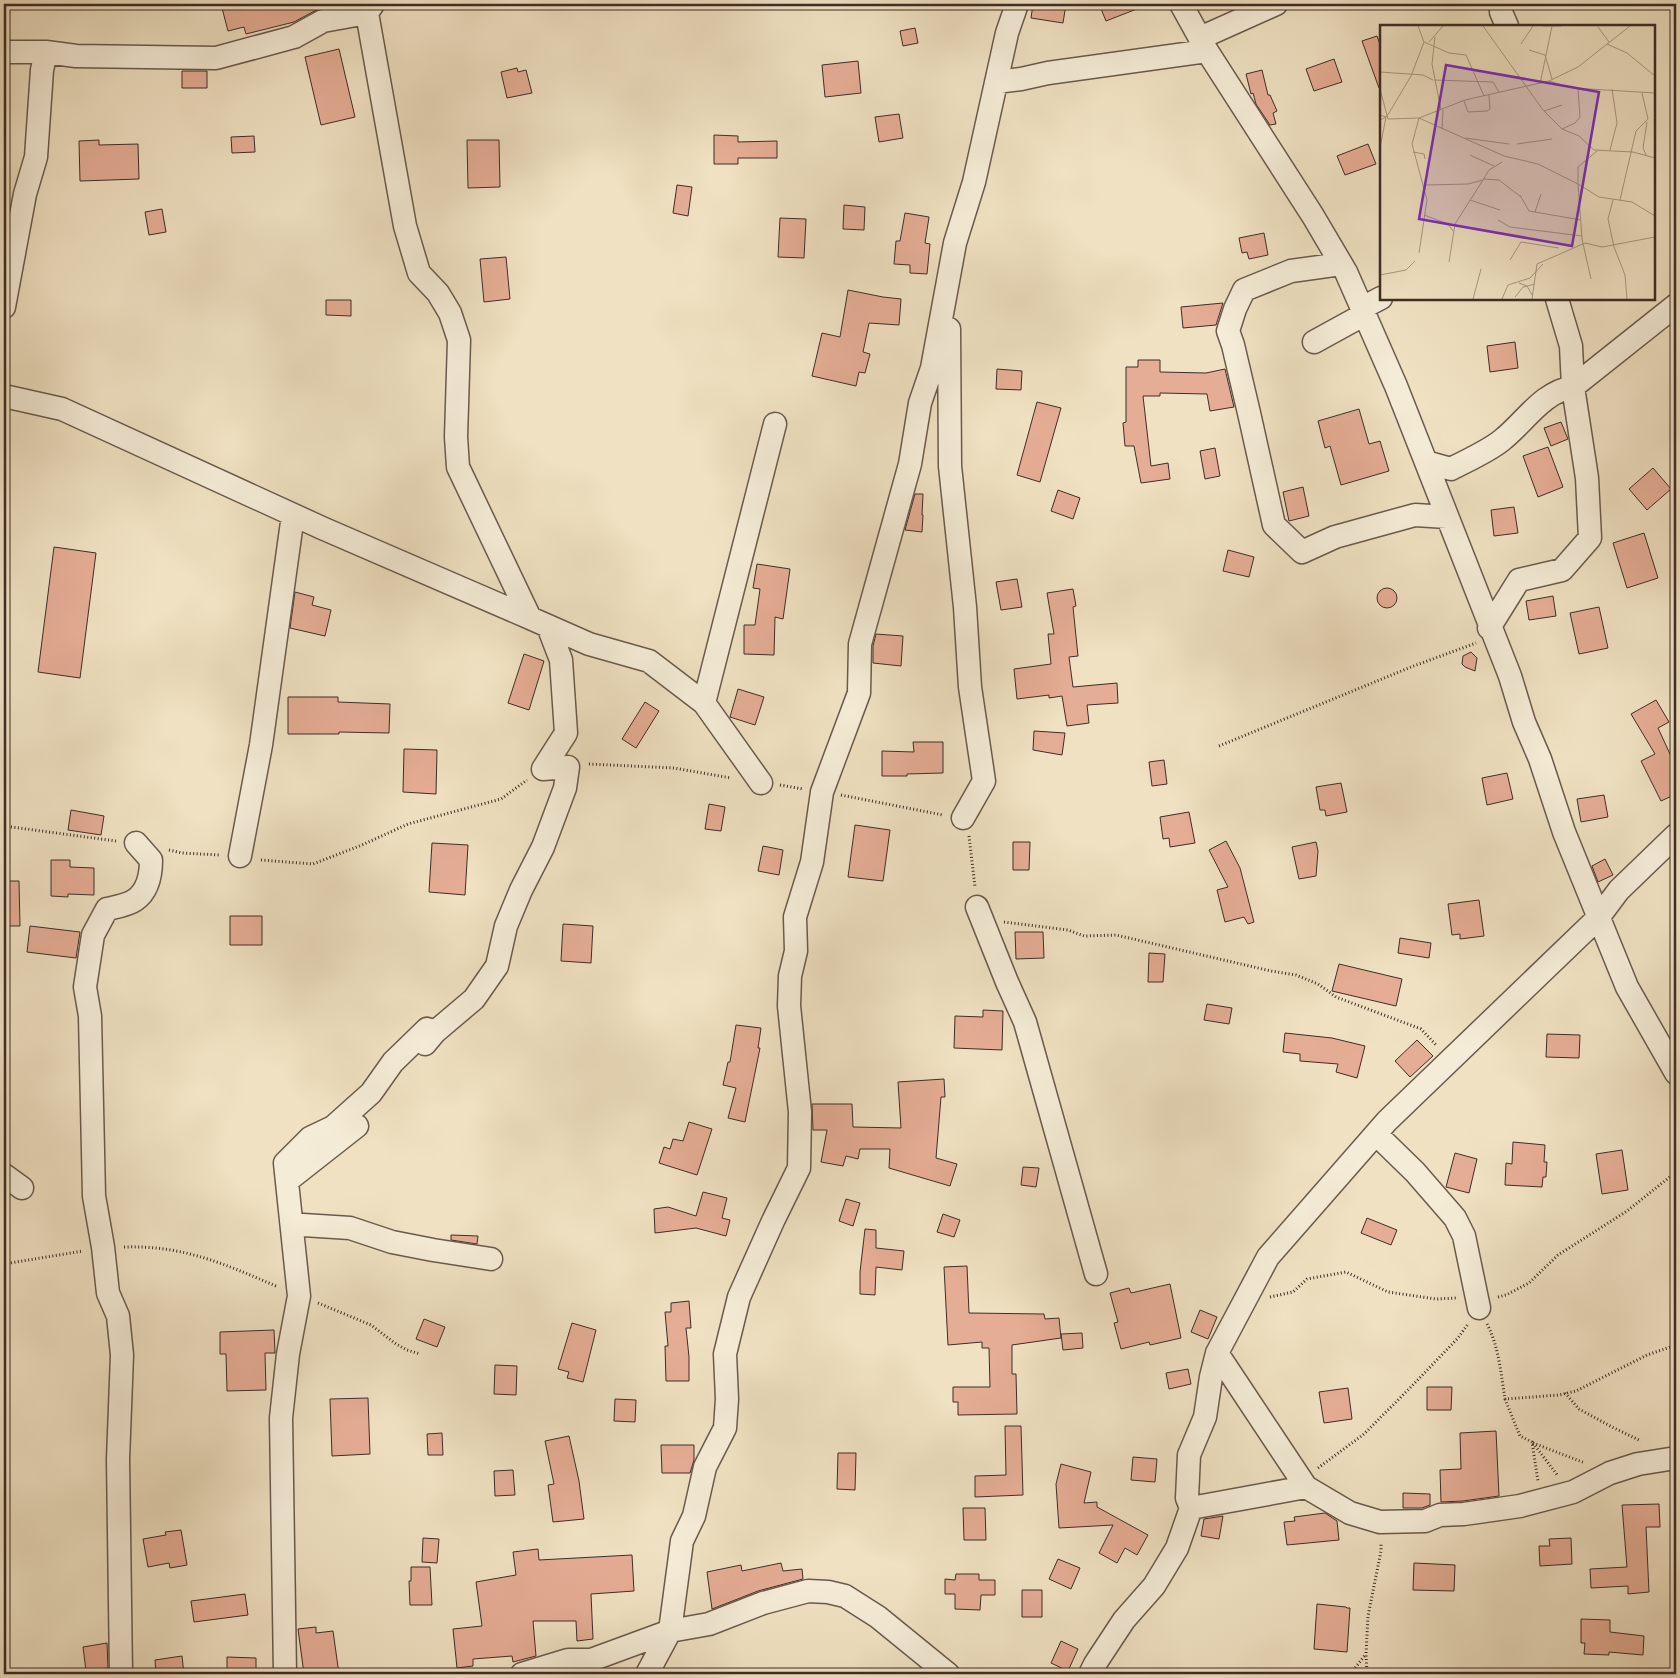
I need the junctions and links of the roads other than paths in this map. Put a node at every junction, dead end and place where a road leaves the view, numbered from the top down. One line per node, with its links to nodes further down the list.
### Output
1 (1017, 4): 10 (street)
2 (1181, 4): 7 (street)
3 (1276, 4): 7 (street)
4 (1501, 4): 6 (street)
5 (370, 8): 9 (street); 24 (street)
6 (1507, 25)
7 (1203, 45): 10 (street); 11 (street)
8 (4, 52): 9 (street)
9 (46, 52): 15 (street)
10 (996, 82): 12 (street)
11 (1341, 264): 16 (street); 23 (street)
12 (949, 274): 28 (street); 47 (street)
13 (1557, 300): 18 (street)
14 (1676, 305): 18 (street)
15 (4, 307)
16 (1370, 307): 17 (street); 21 (street)
17 (1314, 342)
18 (1573, 387): 21 (street); 25 (street)
19 (4, 396): 22 (street)
20 (775, 424): 26 (street)
21 (1426, 462): 23 (street)
22 (293, 515): 24 (street); 31 (street)
23 (1447, 516): 25 (street)
24 (539, 622): 26 (street); 39 (street)
25 (1489, 627): 33 (street)
26 (704, 703): 27 (street)
27 (761, 783)
28 (963, 818)
29 (1676, 835): 33 (street)
30 (136, 843): 48 (street)
31 (240, 856)
32 (977, 907): 41 (street)
33 (1598, 918): 34 (street); 36 (street)
34 (1667, 1039): 35 (street)
35 (1676, 1072)
36 (1376, 1134): 42 (street); 43 (street)
37 (4, 1175): 38 (street)
38 (22, 1188)
39 (292, 1230): 40 (street); 49 (street)
40 (490, 1259)
41 (1096, 1274)
42 (1479, 1305)
43 (1218, 1353): 45 (street); 46 (street)
44 (1671, 1459): 45 (street)
45 (1305, 1484): 46 (street)
46 (1192, 1508): 53 (street)
47 (670, 1630): 50 (street); 51 (street); 52 (street)
48 (121, 1674)
49 (285, 1674)
50 (522, 1674)
51 (647, 1674)
52 (948, 1674)
53 (1090, 1674)

